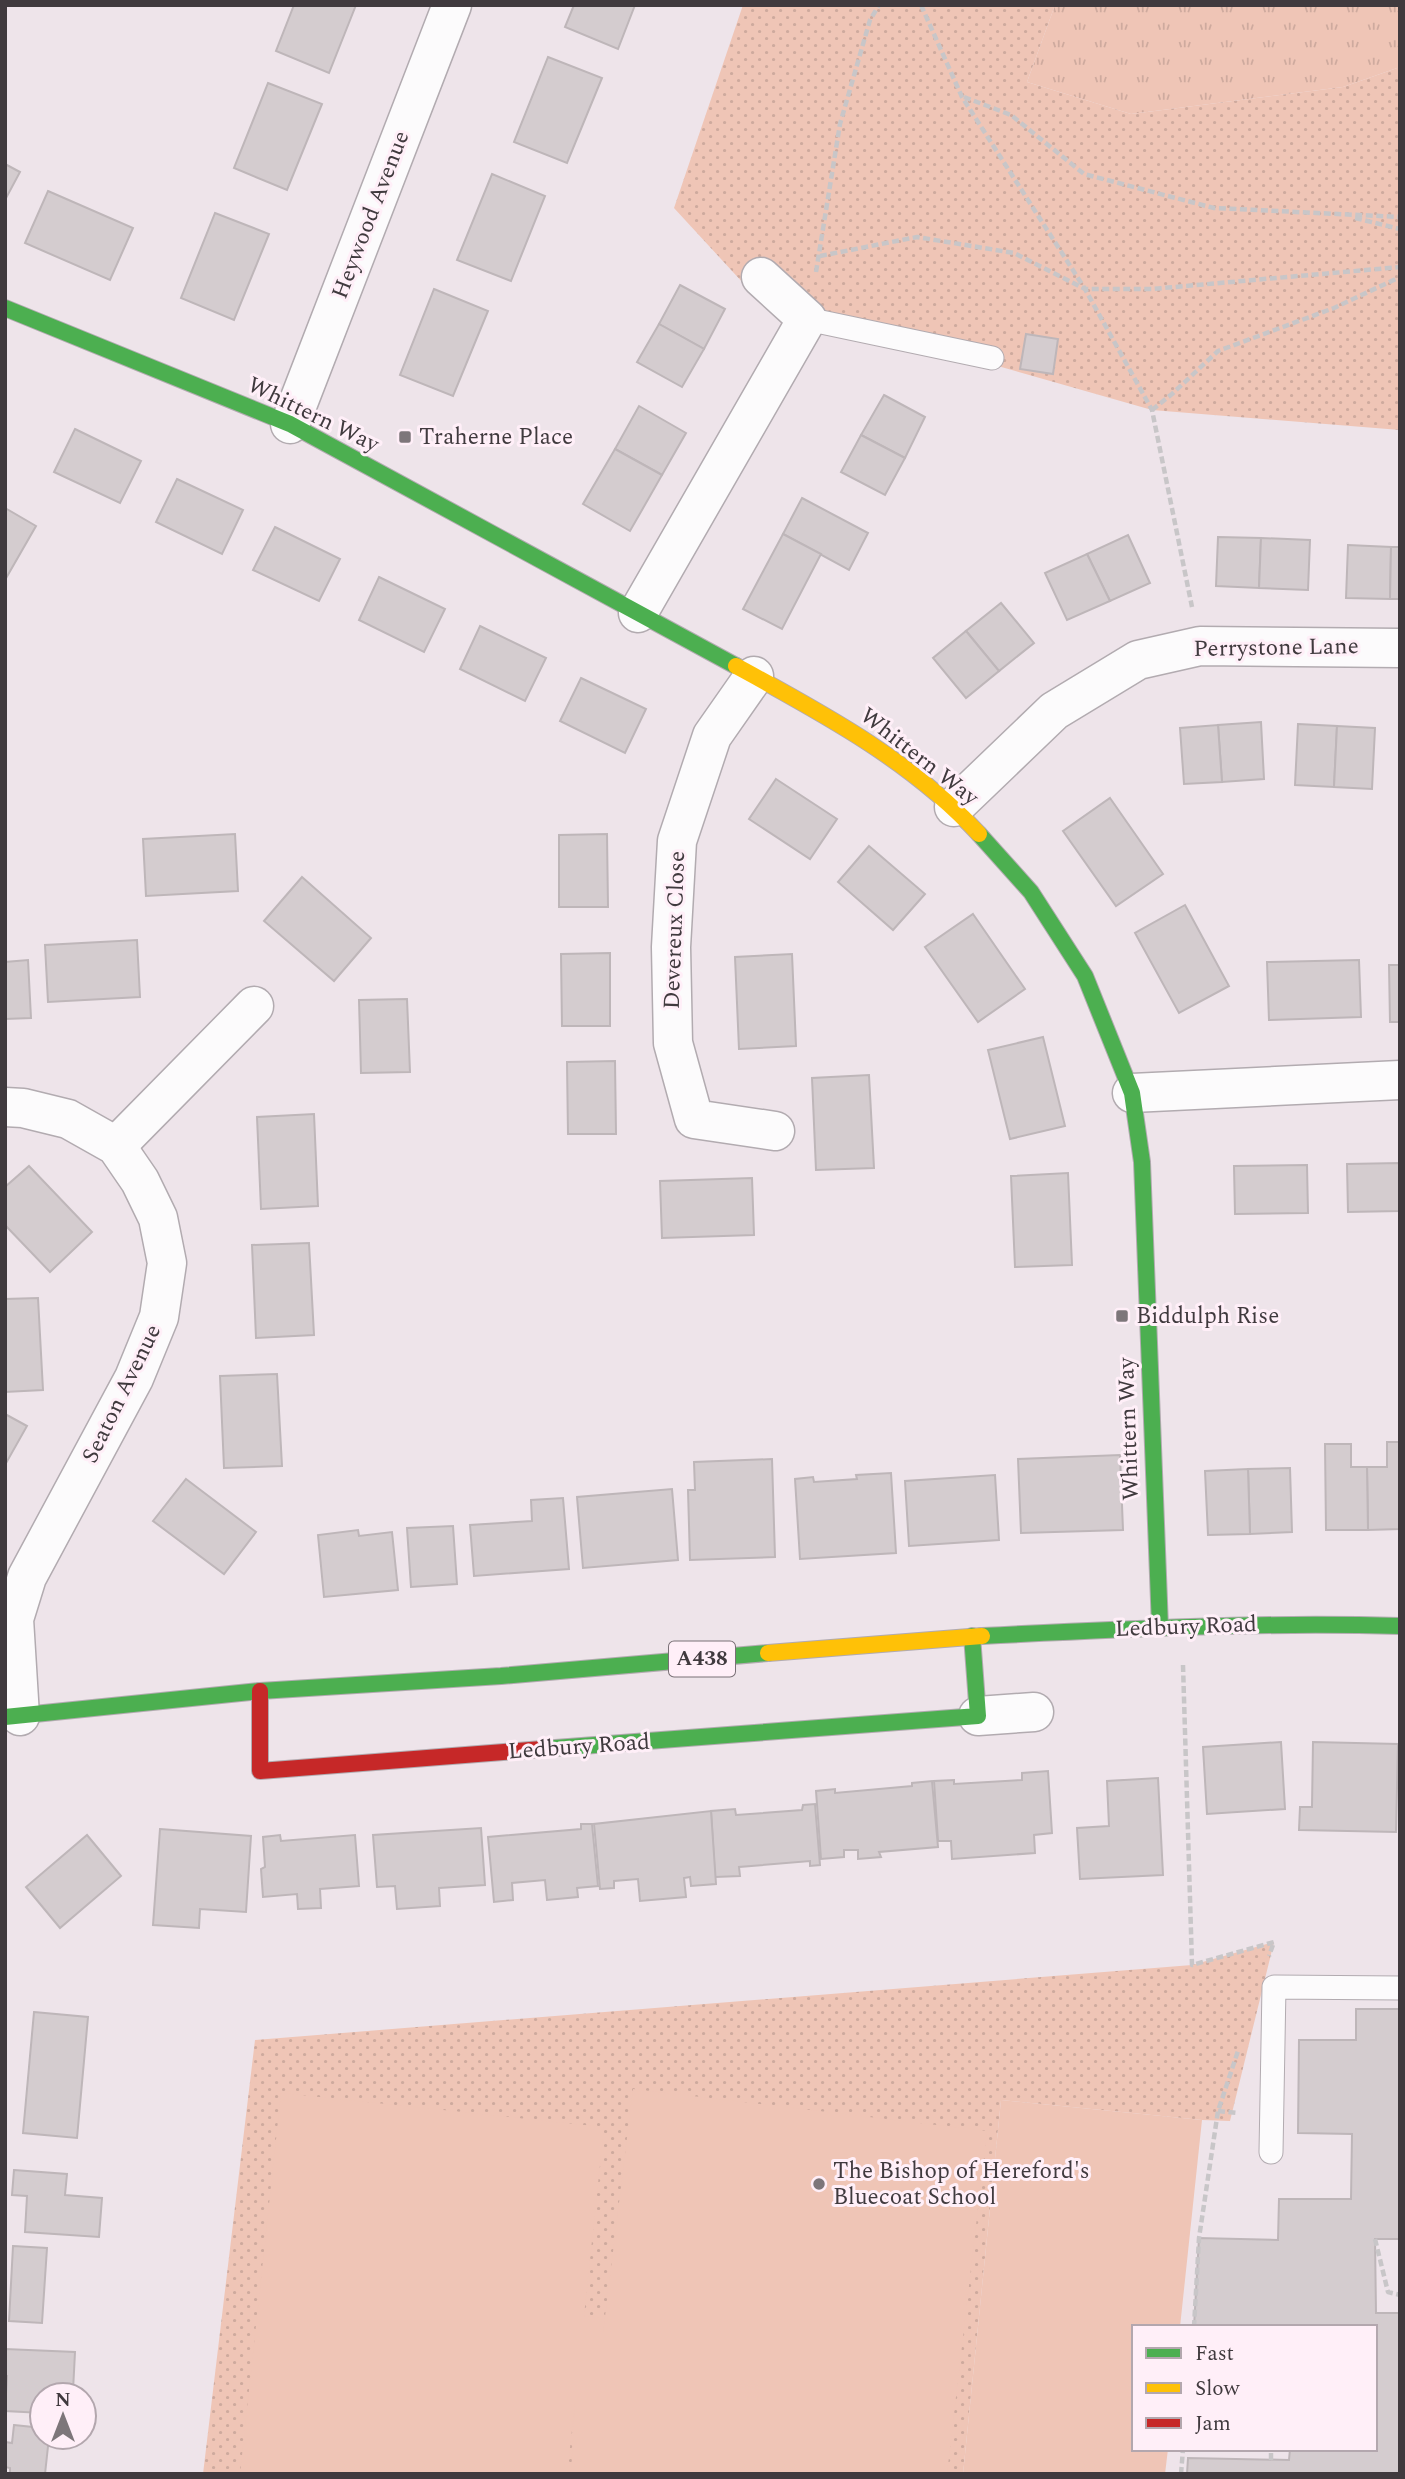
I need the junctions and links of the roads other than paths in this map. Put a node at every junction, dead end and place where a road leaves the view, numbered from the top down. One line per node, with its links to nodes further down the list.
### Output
1 (452, 5): 6 (street, Heywood Avenue)
2 (761, 277): 4 (street)
3 (5, 308): 6 (main road, Whittern Way)
4 (807, 319): 5 (lane); 7 (street)
5 (992, 358)
6 (290, 424): 7 (main road, Whittern Way)
7 (638, 613): 9 (main road, Whittern Way)
8 (1400, 648): 10 (street, Perrystone Lane)
9 (754, 676): 10 (main road, Whittern Way); 15 (street, Devereux Close)
10 (954, 807): 13 (main road, Whittern Way)
11 (254, 1006): 16 (street)
12 (1400, 1080): 13 (street)
13 (1132, 1093): 19 (main road, Whittern Way)
14 (5, 1107): 16 (street, Seaton Avenue)
15 (775, 1131)
16 (116, 1146): 17 (street, Seaton Avenue)
17 (10, 1619): 23 (street, Seaton Avenue)
18 (1400, 1626): 19 (main road, Ledbury Road / A438)
19 (1160, 1627): 20 (main road, Ledbury Road / A438)
20 (972, 1636): 21 (main road, Ledbury Road / A438); 24 (main road)
21 (260, 1691): 23 (main road, Ledbury Road / A438); 24 (main road, Ledbury Road)
22 (1034, 1712): 24 (street, Ledbury Road)
23 (13, 1716)
24 (978, 1716)
25 (1400, 1988): 26 (lane)
26 (1271, 2152)

